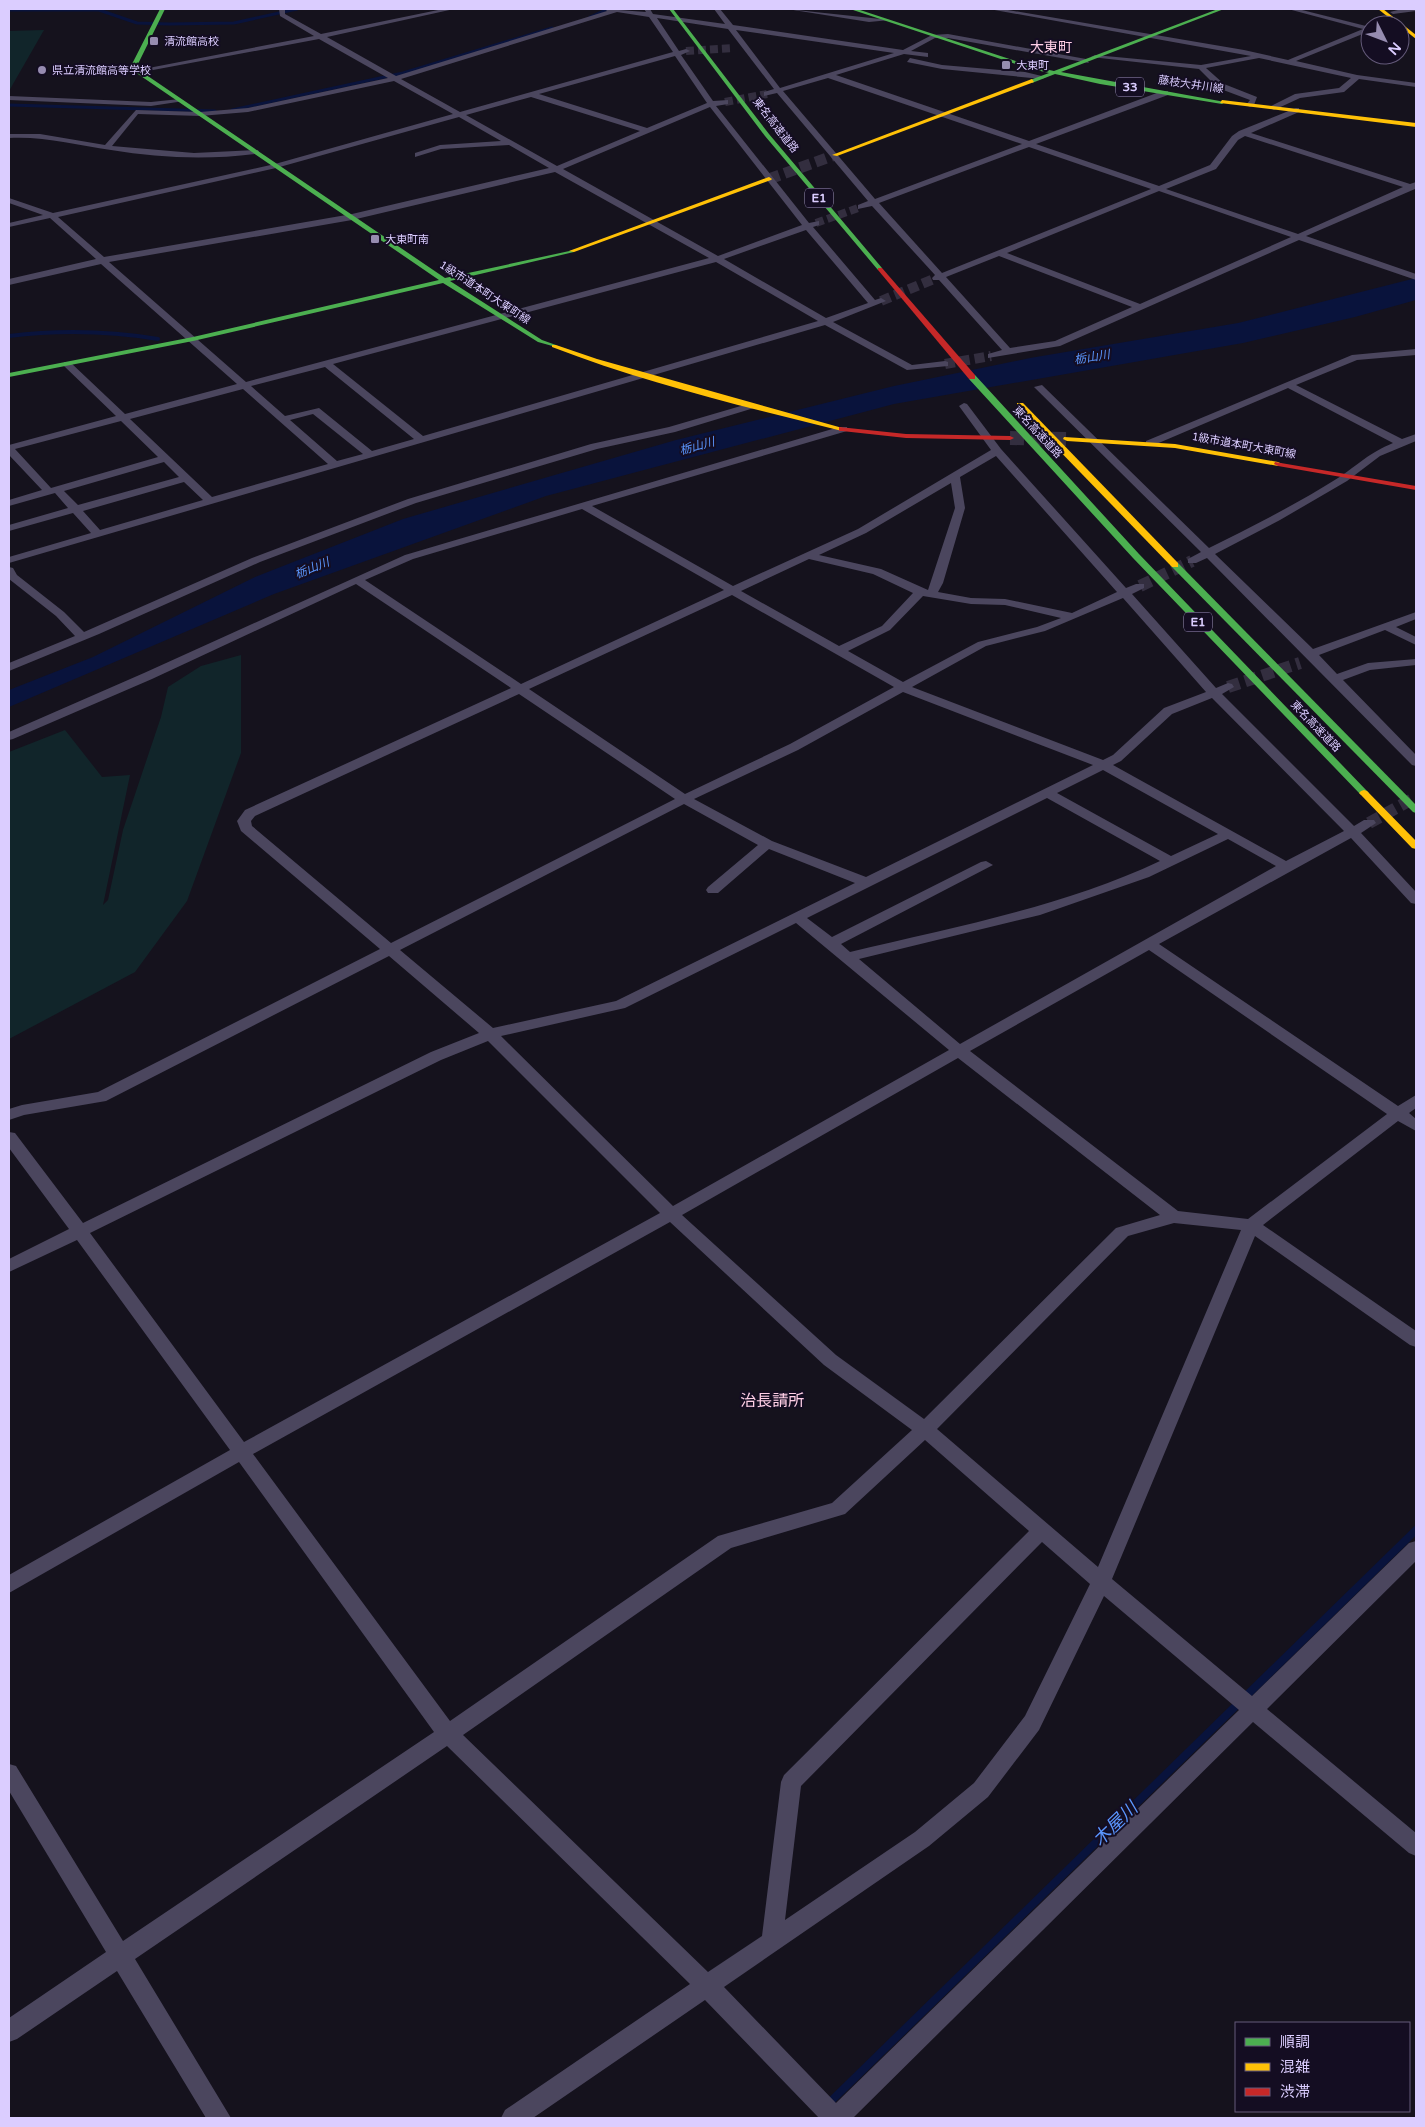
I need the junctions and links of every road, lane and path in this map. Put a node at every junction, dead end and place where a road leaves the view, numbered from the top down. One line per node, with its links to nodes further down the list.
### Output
1 (162, 9): 42 (main road)
2 (451, 9): 27 (street)
3 (608, 9): 13 (street)
4 (688, 9): 23 (main road)
5 (717, 9): 21 (street)
6 (790, 9): 20 (street)
7 (853, 9): 17 (main road, 藤枝大井川線 / 33)
8 (992, 9): 18 (street)
9 (1021, 9): 18 (street)
10 (1222, 9): 29 (main road)
11 (1291, 9): 22 (street)
12 (1416, 9): 14 (street)
13 (617, 10): 16 (street); 46 (street)
14 (1391, 10): 25 (main road)
15 (282, 11): 27 (street)
16 (650, 12): 21 (street); 35 (street)
17 (876, 12): 20 (main road, 藤枝大井川線 / 33)
18 (1013, 12): 29 (street)
19 (677, 17): 174 (main road, 東名高速道路 / E1)
20 (887, 20): 28 (main road, 藤枝大井川線 / 33)
21 (729, 26): 24 (street); 30 (street)
22 (1360, 26)
23 (701, 28)
24 (762, 31): 30 (street); 34 (street)
25 (1416, 31)
26 (1360, 33): 40 (street)
27 (321, 36): 42 (street); 46 (street)
28 (934, 36): 34 (street); 39 (street); 43 (main road, 藤枝大井川線 / 33)
29 (1151, 36): 38 (street); 39 (main road)
30 (739, 38): 31 (street)
31 (746, 47): 32 (street); 49 (street)
32 (733, 48)
33 (686, 51): 35 (street)
34 (904, 52): 36 (street); 37 (street)
35 (676, 53): 51 (street); 56 (street)
36 (925, 55)
37 (893, 56): 44 (street); 47 (street)
38 (1262, 56): 40 (street); 41 (street)
39 (1090, 59): 41 (street); 43 (main road)
40 (1288, 62): 45 (street)
41 (1201, 67): 57 (street)
42 (137, 71): 54 (main road, 1級市道本町大東町線)
43 (1055, 73): 47 (main road); 50 (main road, 藤枝大井川線 / 33)
44 (831, 76): 49 (street); 61 (street)
45 (1357, 77): 48 (street); 58 (street)
46 (397, 78): 60 (street); 62 (street)
47 (1042, 78): 61 (main road)
48 (1416, 85)
49 (780, 92): 53 (street); 72 (street)
50 (1165, 93): 57 (main road, 藤枝大井川線 / 33); 68 (street)
51 (530, 94): 62 (street); 64 (street)
52 (9, 98): 54 (street)
53 (762, 99)
54 (180, 101): 60 (main road, 1級市道本町大東町線)
55 (725, 102): 56 (street)
56 (711, 104): 64 (street); 75 (street)
57 (1250, 105): 58 (main road, 藤枝大井川線 / 33)
58 (1274, 108): 59 (main road, 藤枝大井川線 / 33)
59 (1296, 110): 63 (main road, 藤枝大井川線 / 33); 65 (street)
60 (200, 114): 69 (street); 70 (main road, 1級市道本町大東町線)
61 (940, 115): 68 (street); 72 (main road)
62 (461, 116): 67 (street); 73 (street)
63 (1416, 125)
64 (649, 131): 74 (street)
65 (1242, 133): 76 (street); 77 (street)
66 (9, 136): 69 (street)
67 (509, 143): 71 (street); 74 (street)
68 (1031, 144): 77 (street); 79 (street)
69 (107, 147): 70 (street)
70 (255, 152): 73 (main road, 1級市道本町大東町線)
71 (418, 155)
72 (835, 155): 79 (street)
73 (276, 166): 81 (street); 82 (main road, 1級市道本町大東町線)
74 (556, 169): 82 (street); 83 (street)
75 (769, 179): 83 (main road); 85 (street)
76 (1414, 186): 86 (street)
77 (1161, 189): 86 (street); 87 (street)
78 (9, 200): 81 (street)
79 (874, 202): 80 (street); 91 (street)
80 (854, 210)
81 (52, 215): 84 (street); 89 (street)
82 (352, 217): 89 (street); 93 (main road, 1級市道本町大東町線)
83 (651, 223): 88 (street); 93 (main road)
84 (9, 225)
85 (812, 225): 88 (street); 96 (street)
86 (1301, 236): 90 (street); 94 (street)
87 (1000, 253): 91 (street); 94 (street)
88 (717, 259): 95 (street); 96 (street)
89 (104, 260): 92 (street); 97 (street)
90 (1414, 276)
91 (938, 278): 98 (street)
92 (9, 282)
93 (446, 282): 95 (main road, 1級市道本町大東町線); 97 (main road)
94 (1140, 307): 98 (street)
95 (498, 317): 101 (street); 105 (main road, 1級市道本町大東町線)
96 (826, 322): 103 (street); 105 (street)
97 (193, 339): 102 (main road); 106 (street)
98 (1008, 351): 100 (street)
99 (1416, 352): 107 (street)
100 (986, 362)
101 (326, 363): 106 (street); 119 (street)
102 (67, 364): 104 (main road); 112 (street)
103 (945, 364)
104 (9, 375)
105 (644, 375): 111 (main road, 1級市道本町大東町線); 119 (street)
106 (246, 384): 112 (street); 113 (street)
107 (1289, 385): 121 (street); 122 (street)
108 (1039, 386): 120 (street)
109 (1011, 396): 169 (main road, 東名高速道路 / E1)
110 (964, 406): 116 (street)
111 (754, 407): 114 (main road, 1級市道本町大東町線); 152 (street)
112 (124, 417): 123 (street); 126 (street)
113 (284, 419): 125 (street); 127 (street)
114 (839, 428): 116 (main road, 1級市道本町大東町線); 135 (street)
115 (1416, 437): 122 (street)
116 (987, 438): 117 (main road, 1級市道本町大東町線); 124 (street)
117 (1010, 438)
118 (1067, 439): 120 (main road, 1級市道本町大東町線)
119 (420, 440): 125 (street)
120 (1094, 440): 121 (main road, 1級市道本町大東町線); 139 (street)
121 (1150, 443): 128 (main road, 1級市道本町大東町線)
122 (1401, 443): 128 (street)
123 (9, 448): 132 (street)
124 (996, 451): 129 (street); 148 (street)
125 (369, 454): 127 (street)
126 (167, 458): 130 (street); 132 (street)
127 (334, 464): 133 (street)
128 (1347, 475): 131 (main road, 1級市道本町大東町線); 139 (street)
129 (955, 476): 140 (street); 147 (street)
130 (187, 478): 133 (street); 136 (street)
131 (1416, 488)
132 (53, 491): 134 (street); 136 (street)
133 (210, 501): 138 (street)
134 (9, 503)
135 (582, 505): 144 (street); 146 (street)
136 (75, 510): 137 (street); 138 (street)
137 (9, 528)
138 (98, 534): 141 (street)
139 (1207, 553): 142 (street); 155 (street)
140 (809, 556): 146 (street); 147 (street)
141 (9, 560)
142 (1192, 561)
143 (9, 570): 152 (street)
144 (356, 579): 162 (street); 164 (street)
145 (1140, 586): 148 (street)
146 (734, 592): 154 (street); 162 (street)
147 (926, 593): 150 (street); 154 (street)
148 (1126, 593): 150 (street); 163 (street)
149 (1416, 615): 151 (street)
150 (1073, 617): 161 (street)
151 (1386, 626): 153 (street); 155 (street)
152 (82, 637): 158 (street)
153 (1416, 642)
154 (839, 652): 161 (street)
155 (1312, 656): 157 (street); 159 (street)
156 (1416, 662): 159 (street)
157 (1300, 663)
158 (9, 667)
159 (1335, 679): 165 (street)
160 (1228, 687): 163 (street)
161 (904, 688): 166 (street); 168 (street)
162 (522, 689): 168 (street); 184 (street)
163 (1213, 692): 166 (street); 171 (street)
164 (9, 736)
165 (1416, 762)
166 (1104, 765): 167 (street); 172 (street)
167 (1047, 792): 175 (street); 178 (street)
168 (684, 799): 173 (street); 184 (street)
169 (1416, 810)
170 (1369, 823): 171 (street)
171 (1351, 830): 177 (street); 180 (street)
172 (1229, 834): 175 (street); 177 (street)
173 (767, 844): 178 (street); 179 (street)
174 (1416, 846)
175 (1171, 862): 185 (street)
176 (986, 865): 182 (street)
177 (1286, 866): 183 (street)
178 (868, 883): 181 (street)
179 (713, 890)
180 (1416, 900)
181 (798, 918): 182 (street); 186 (street)
182 (831, 943): 185 (street)
183 (1149, 943): 187 (street); 189 (street)
184 (390, 950): 186 (street); 190 (street)
185 (848, 957): 187 (street)
186 (490, 1034): 193 (street); 196 (street)
187 (958, 1050): 193 (street); 194 (street)
188 (1416, 1100): 189 (street)
189 (1397, 1113): 191 (street); 195 (street)
190 (9, 1115)
191 (1416, 1126)
192 (9, 1137): 196 (street)
193 (672, 1214): 199 (street); 200 (street)
194 (1174, 1217): 195 (street); 199 (street)
195 (1251, 1225): 198 (street); 203 (street)
196 (79, 1230): 197 (street); 200 (street)
197 (9, 1266)
198 (1416, 1340)
199 (925, 1429): 201 (street); 206 (street)
200 (241, 1452): 204 (street); 206 (street)
201 (1042, 1530): 203 (street); 209 (street)
202 (1416, 1549): 205 (street)
203 (1101, 1582): 205 (street); 209 (street)
204 (9, 1585)
205 (1247, 1704): 208 (street); 213 (street)
206 (448, 1734): 210 (street); 211 (street)
207 (9, 1773): 210 (street)
208 (1416, 1846)
209 (772, 1940): 211 (street)
210 (121, 1954): 212 (street); 214 (street)
211 (706, 1985): 213 (street); 215 (street)
212 (9, 2031)
213 (830, 2113)
214 (219, 2118)
215 (513, 2118)

